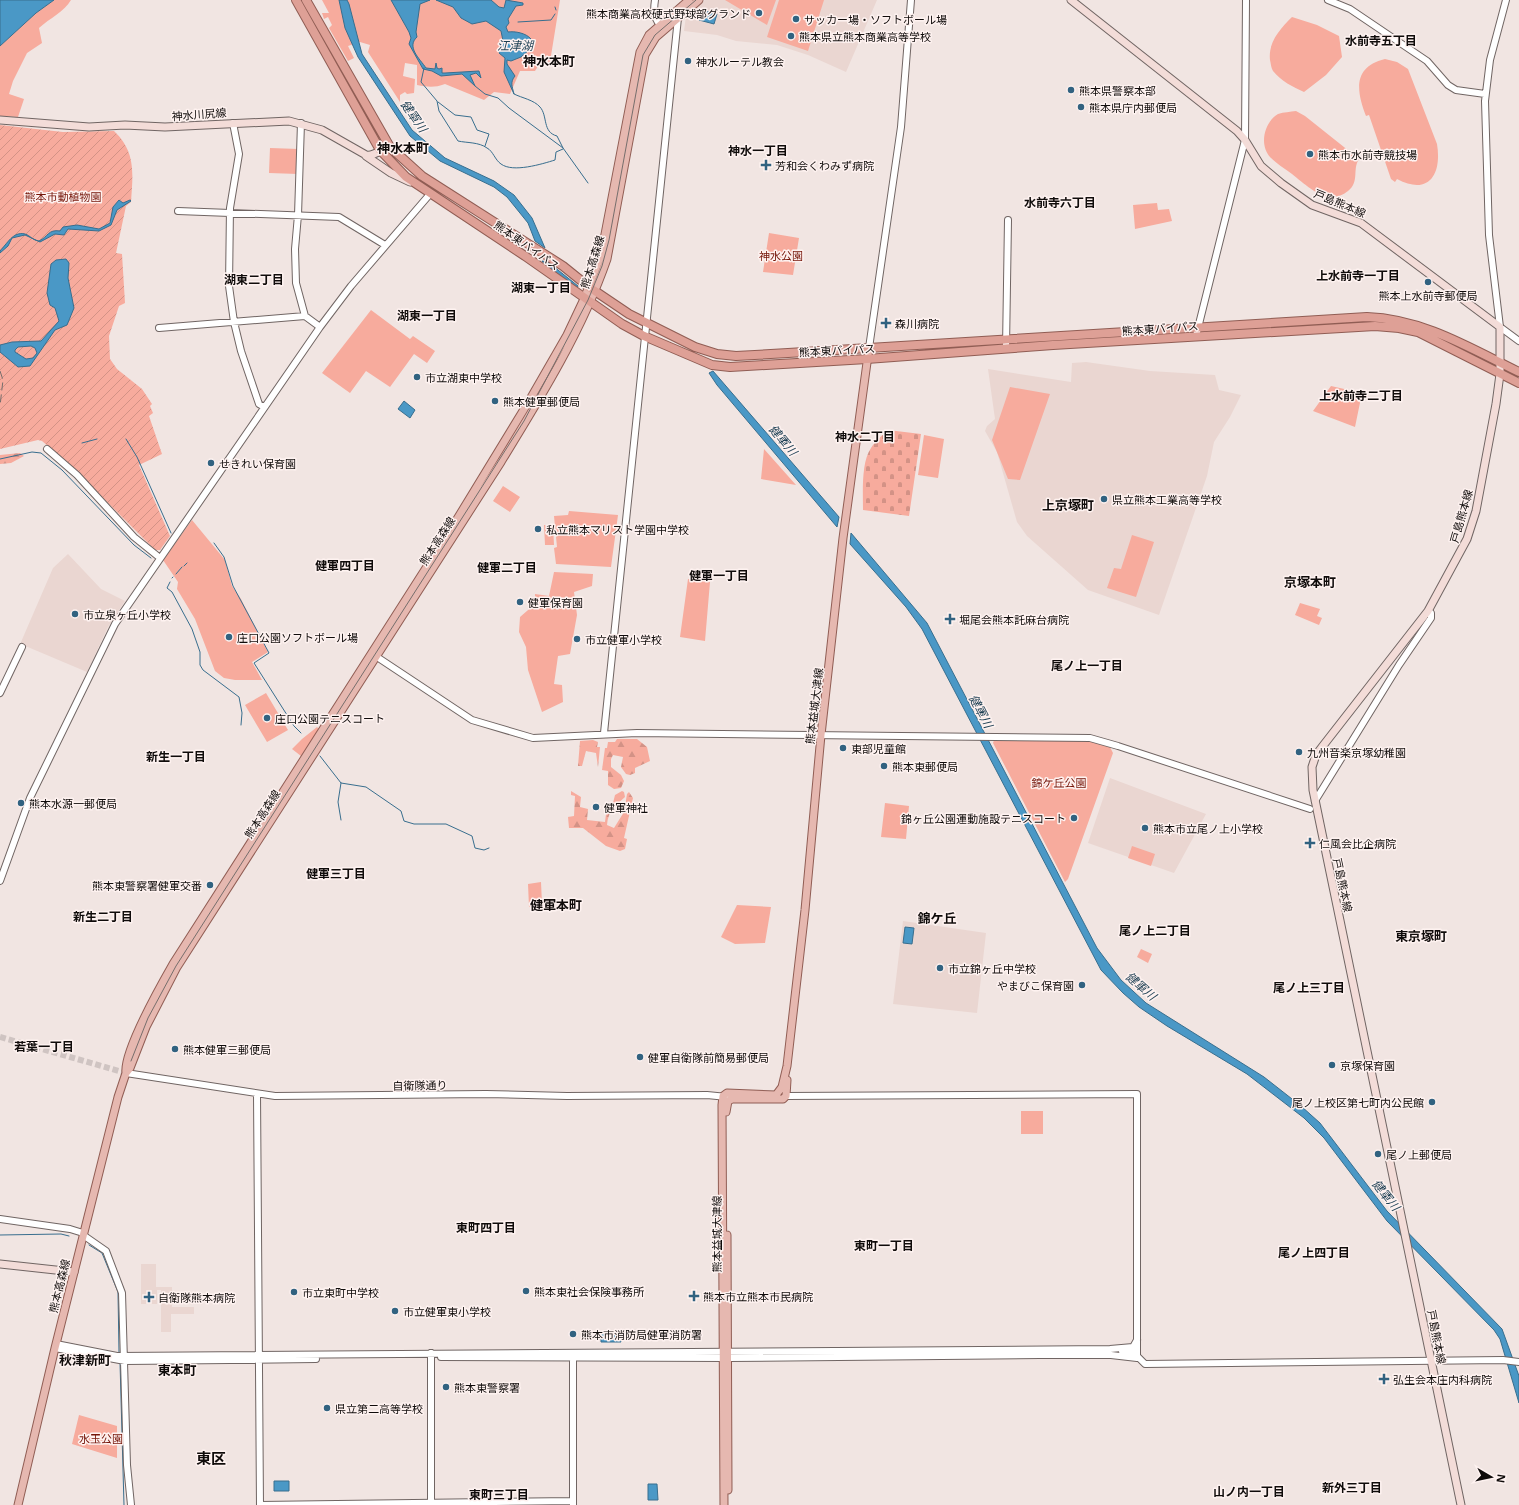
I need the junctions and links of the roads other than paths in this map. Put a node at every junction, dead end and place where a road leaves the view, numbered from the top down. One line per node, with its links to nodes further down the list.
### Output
1 (296, 0): 19 (highway, 熊本東バイパス)
2 (306, 0): 18 (highway, 熊本東バイパス)
3 (655, 0): 12 (street)
4 (689, 0): 12 (main road, 熊本高森線)
5 (699, 0): 11 (main road, 熊本高森線)
6 (911, 0): 40 (street)
7 (1071, 0): 17 (main road, 戸島熊本線)
8 (1246, 0): 17 (street)
9 (1328, 0): 13 (street)
10 (1506, 0): 13 (street)
11 (678, 18): 12 (main road, 熊本高森線); 32 (street)
12 (662, 28): 28 (main road, 熊本高森線)
13 (1485, 94): 34 (street)
14 (0, 120): 15 (main road, 神水川尻線)
15 (233, 123): 16 (main road, 神水川尻線); 24 (street)
16 (301, 123): 20 (main road, 神水川尻線); 25 (street)
17 (1245, 140): 34 (main road, 戸島熊本線); 36 (street)
18 (390, 147): 19 (main road); 28 (highway, 熊本東バイパス)
19 (380, 150): 20 (main road); 21 (highway, 熊本東バイパス)
20 (360, 152): 21 (main road, 神水川尻線)
21 (416, 185): 22 (highway, 熊本東バイパス)
22 (430, 194): 27 (street); 29 (highway, 熊本東バイパス)
23 (178, 211): 24 (street)
24 (230, 213): 25 (street); 31 (street)
25 (298, 215): 27 (street); 30 (street)
26 (1008, 220): 39 (street)
27 (385, 245): 33 (street)
28 (592, 289): 29 (main road, 熊本高森線); 32 (highway, 熊本東バイパス)
29 (587, 301): 37 (highway, 熊本東バイパス); 51 (main road, 熊本高森線); 59 (main road, 熊本高森線)
30 (305, 316): 31 (street); 33 (street)
31 (234, 322): 35 (street); 46 (street)
32 (645, 322): 37 (street); 40 (highway, 熊本東バイパス)
33 (320, 327): 46 (street)
34 (1500, 327): 38 (street); 42 (main road, 戸島熊本線)
35 (159, 328)
36 (1197, 332): 39 (highway, 熊本東バイパス); 42 (highway, 熊本東バイパス); 44 (highway, 熊本東バイパス)
37 (644, 336): 41 (highway, 熊本東バイパス); 53 (street)
38 (1519, 341)
39 (1006, 344): 40 (highway, 熊本東バイパス); 41 (highway, 熊本東バイパス)
40 (869, 348): 41 (main road, 熊本益城大津線)
41 (867, 359): 54 (main road, 熊本益城大津線)
42 (1500, 364): 43 (highway, 熊本東バイパス); 44 (main road, 戸島熊本線)
43 (1519, 372)
44 (1500, 374): 45 (highway, 熊本東バイパス); 49 (main road, 戸島熊本線)
45 (1519, 383)
46 (264, 406): 48 (street)
47 (46, 448): 48 (street)
48 (160, 558): 57 (street)
49 (1428, 611): 55 (street); 55 (main road, 戸島熊本線)
50 (22, 647): 52 (street)
51 (376, 657): 53 (street); 59 (main road, 熊本高森線)
52 (0, 693)
53 (604, 733): 54 (street)
54 (821, 735): 56 (street); 58 (main road, 熊本益城大津線)
55 (1315, 802): 78 (main road, 戸島熊本線)
56 (1310, 809)
57 (0, 881)
58 (787, 1066): 61 (main road, 熊本益城大津線); 63 (main road, 熊本益城大津線)
59 (126, 1073): 60 (street, 自衛隊通り); 66 (main road, 熊本高森線)
60 (257, 1094): 62 (street, 自衛隊通り); 75 (street)
61 (776, 1095): 62 (main road); 63 (main road)
62 (720, 1096): 64 (street, 自衛隊通り); 74 (main road, 熊本益城大津線)
63 (786, 1096): 64 (main road); 69 (street)
64 (732, 1099): 74 (main road, 熊本益城大津線)
65 (0, 1219): 66 (street)
66 (83, 1234): 68 (main road, 熊本高森線); 76 (street)
67 (0, 1264): 68 (main road)
68 (74, 1272): 70 (main road, 熊本高森線)
69 (1137, 1340): 71 (street); 77 (street)
70 (56, 1346): 76 (street); 82 (main road, 熊本高森線)
71 (1110, 1349): 74 (street); 77 (street)
72 (431, 1355): 73 (street); 75 (street); 81 (street)
73 (573, 1355): 74 (street); 80 (street)
74 (725, 1355): 77 (street); 84 (main road, 熊本益城大津線); 85 (main road, 熊本益城大津線)
75 (260, 1357): 76 (street); 81 (street)
76 (121, 1358): 83 (street)
77 (1137, 1358): 78 (street)
78 (1430, 1361): 79 (street); 86 (main road, 戸島熊本線)
79 (1517, 1362)
80 (573, 1503): 81 (street)
81 (431, 1504)
82 (18, 1505)
83 (131, 1505)
84 (724, 1505)
85 (728, 1505)
86 (1461, 1505)

